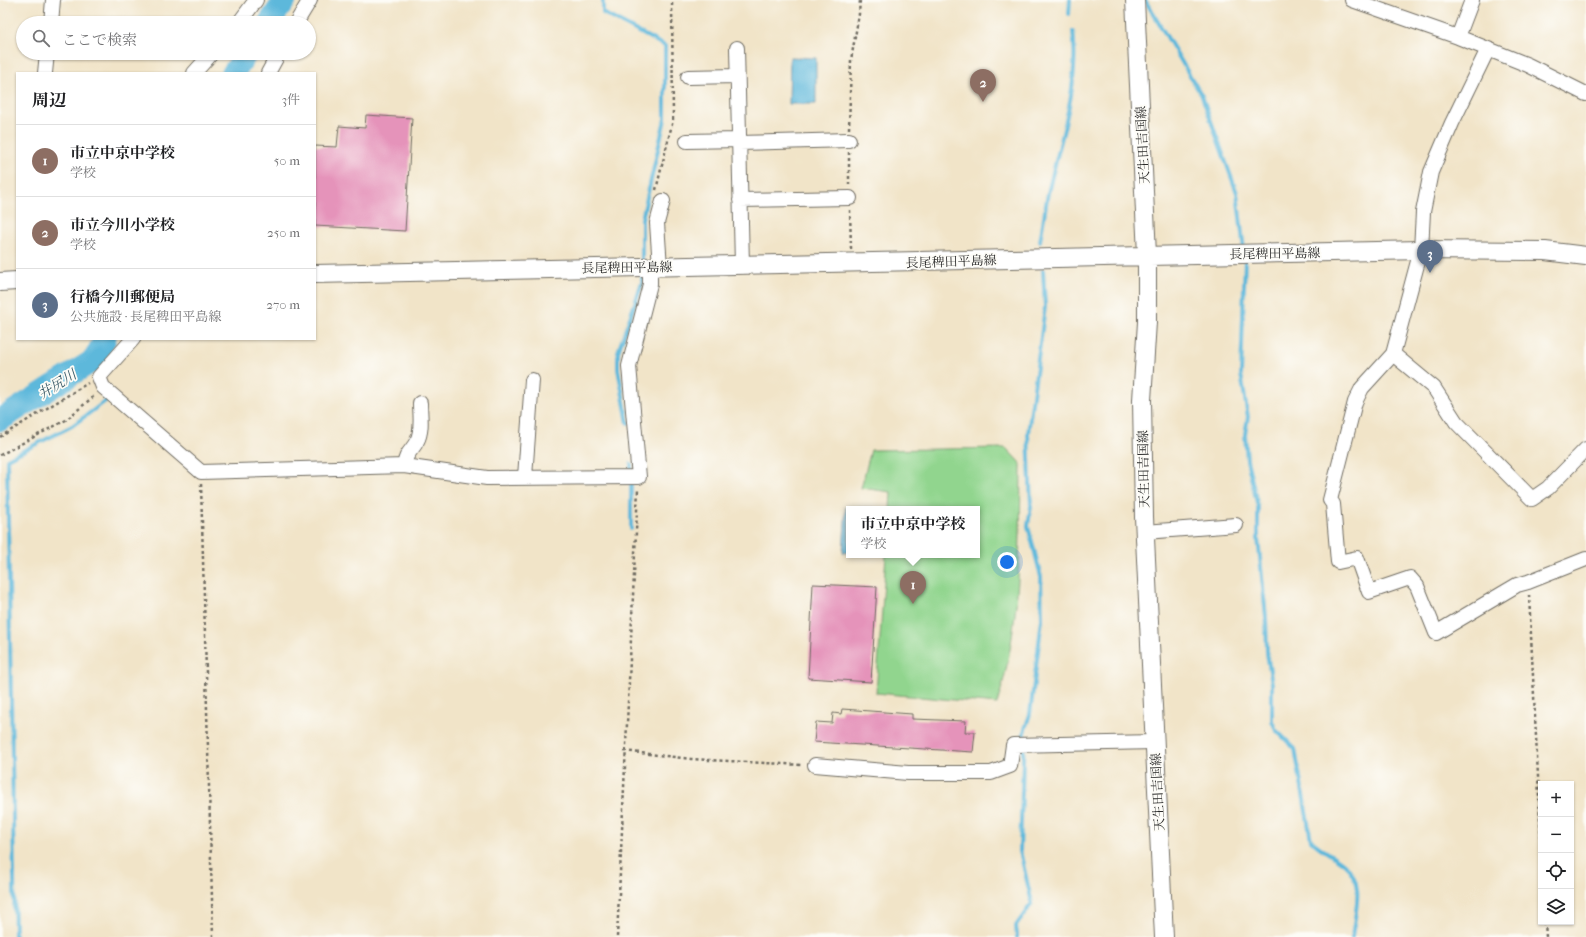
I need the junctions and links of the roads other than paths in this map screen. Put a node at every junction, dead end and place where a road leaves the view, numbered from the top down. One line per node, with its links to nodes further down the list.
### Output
1 (53, 0): 7 (street)
2 (256, 0): 8 (street)
3 (310, 0): 9 (street)
4 (1135, 0): 29 (main road, 天生田吉国線)
5 (1352, 0): 10 (street)
6 (1472, 0): 10 (street)
7 (52, 16)
8 (244, 16)
9 (300, 16)
10 (1458, 37): 12 (street)
11 (737, 48): 19 (street)
12 (1488, 49): 21 (street); 28 (street)
13 (46, 60): 16 (street)
14 (206, 60): 17 (street)
15 (275, 60): 18 (street)
16 (45, 72)
17 (195, 72)
18 (269, 72)
19 (737, 76): 20 (street); 24 (street)
20 (688, 77)
21 (1586, 94)
22 (849, 140): 24 (street)
23 (687, 141): 24 (street)
24 (739, 142): 27 (street)
25 (659, 197): 32 (street)
26 (850, 198): 27 (street)
27 (740, 200): 31 (street)
28 (1421, 250): 29 (main road, 長尾稗田平島線); 30 (main road, 長尾稗田平島線); 37 (street)
29 (1147, 255): 31 (main road, 長尾稗田平島線); 44 (main road, 天生田吉国線)
30 (1586, 256)
31 (742, 265): 32 (main road, 長尾稗田平島線)
32 (655, 267): 33 (main road, 長尾稗田平島線); 42 (street)
33 (316, 274)
34 (0, 282): 35 (main road)
35 (16, 282)
36 (132, 340): 41 (street)
37 (1392, 354): 40 (street); 45 (street)
38 (532, 380): 42 (street)
39 (420, 403): 41 (street)
40 (1586, 449)
41 (404, 466): 42 (street)
42 (525, 477)
43 (1236, 525): 44 (street)
44 (1145, 532): 46 (main road, 天生田吉国線)
45 (1586, 560)
46 (1155, 742): 47 (street); 48 (main road, 天生田吉国線)
47 (815, 765)
48 (1164, 937)

